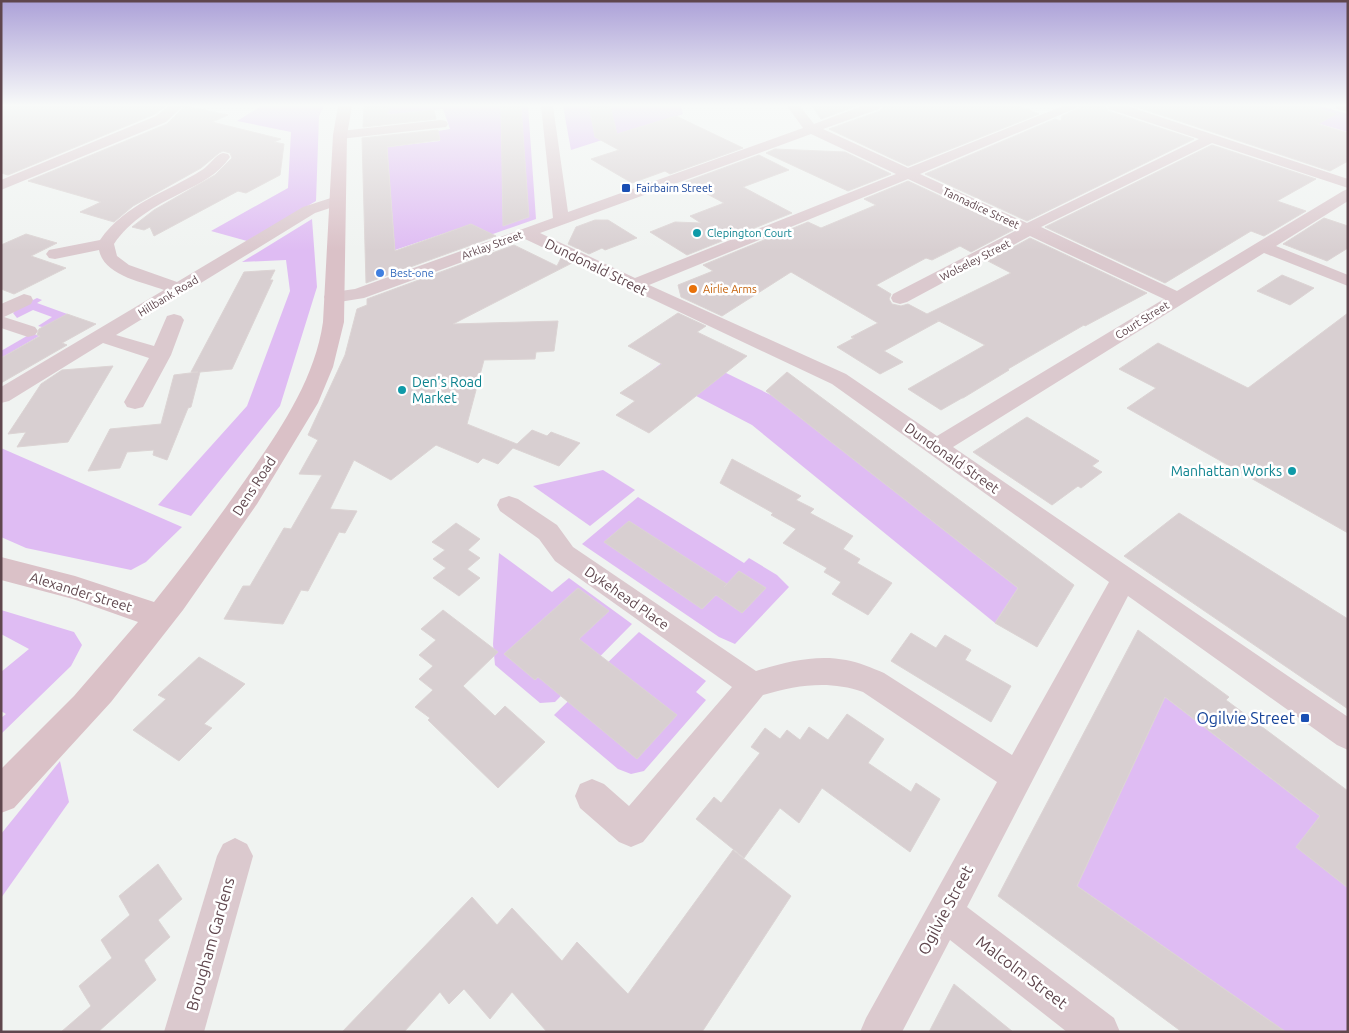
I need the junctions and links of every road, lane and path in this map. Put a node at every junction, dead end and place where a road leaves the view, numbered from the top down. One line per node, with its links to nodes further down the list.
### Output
1 (77, 154): 13 (street)
2 (339, 154): 16 (main road, Dens Road)
3 (553, 154): 17 (street)
4 (742, 154): 17 (street, Arklay Street)
5 (866, 154): 10 (street, Tannadice Street)
6 (957, 154): 10 (street)
7 (1179, 154): 18 (street, Wolseley Street)
8 (1257, 154): 12 (street)
9 (223, 157): 14 (street)
10 (908, 174): 18 (street, Tannadice Street); 24 (street)
11 (152, 184): 14 (street)
12 (1348, 184)
13 (1, 186)
14 (174, 190): 20 (street)
15 (1348, 194): 21 (street, Court Street)
16 (337, 201): 25 (street, Hillbank Road); 26 (main road, Dens Road)
17 (561, 220): 19 (street, Arklay Street)
18 (1028, 230): 27 (street, Wolseley Street); 28 (street, Tannadice Street)
19 (526, 233): 24 (street, Dundonald Street); 26 (street, Arklay Street)
20 (106, 244): 22 (street); 25 (street)
21 (1264, 247): 23 (street); 28 (street, Court Street)
22 (55, 254)
23 (1348, 281)
24 (634, 285): 38 (street, Dundonald Street)
25 (179, 289): 34 (street, Hillbank Road)
26 (333, 297): 42 (main road, Dens Road)
27 (900, 298)
28 (1177, 298): 38 (street, Court Street)
29 (24, 300): 30 (street)
30 (1, 312)
31 (174, 320): 35 (street)
32 (1, 322): 33 (street)
33 (28, 332)
34 (100, 336): 35 (street); 36 (street, Hillbank Road)
35 (161, 355): 37 (street)
36 (1, 396)
37 (135, 402)
38 (937, 447): 41 (street, Dundonald Street)
39 (509, 505): 43 (street, Dykehead Place)
40 (1, 568): 42 (main road, Alexander Street)
41 (1125, 578): 44 (street, Dundonald Street); 45 (street, Ogilvie Street)
42 (160, 618): 46 (main road, Dens Road)
43 (753, 685): 45 (street); 47 (street)
44 (1348, 735)
45 (1016, 776): 49 (street, Ogilvie Street)
46 (1, 795)
47 (592, 796)
48 (236, 856): 50 (street, Brougham Gardens)
49 (944, 912): 51 (street, Ogilvie Street); 52 (street, Malcolm Street)
50 (184, 1032)
51 (880, 1032)
52 (1100, 1032)

